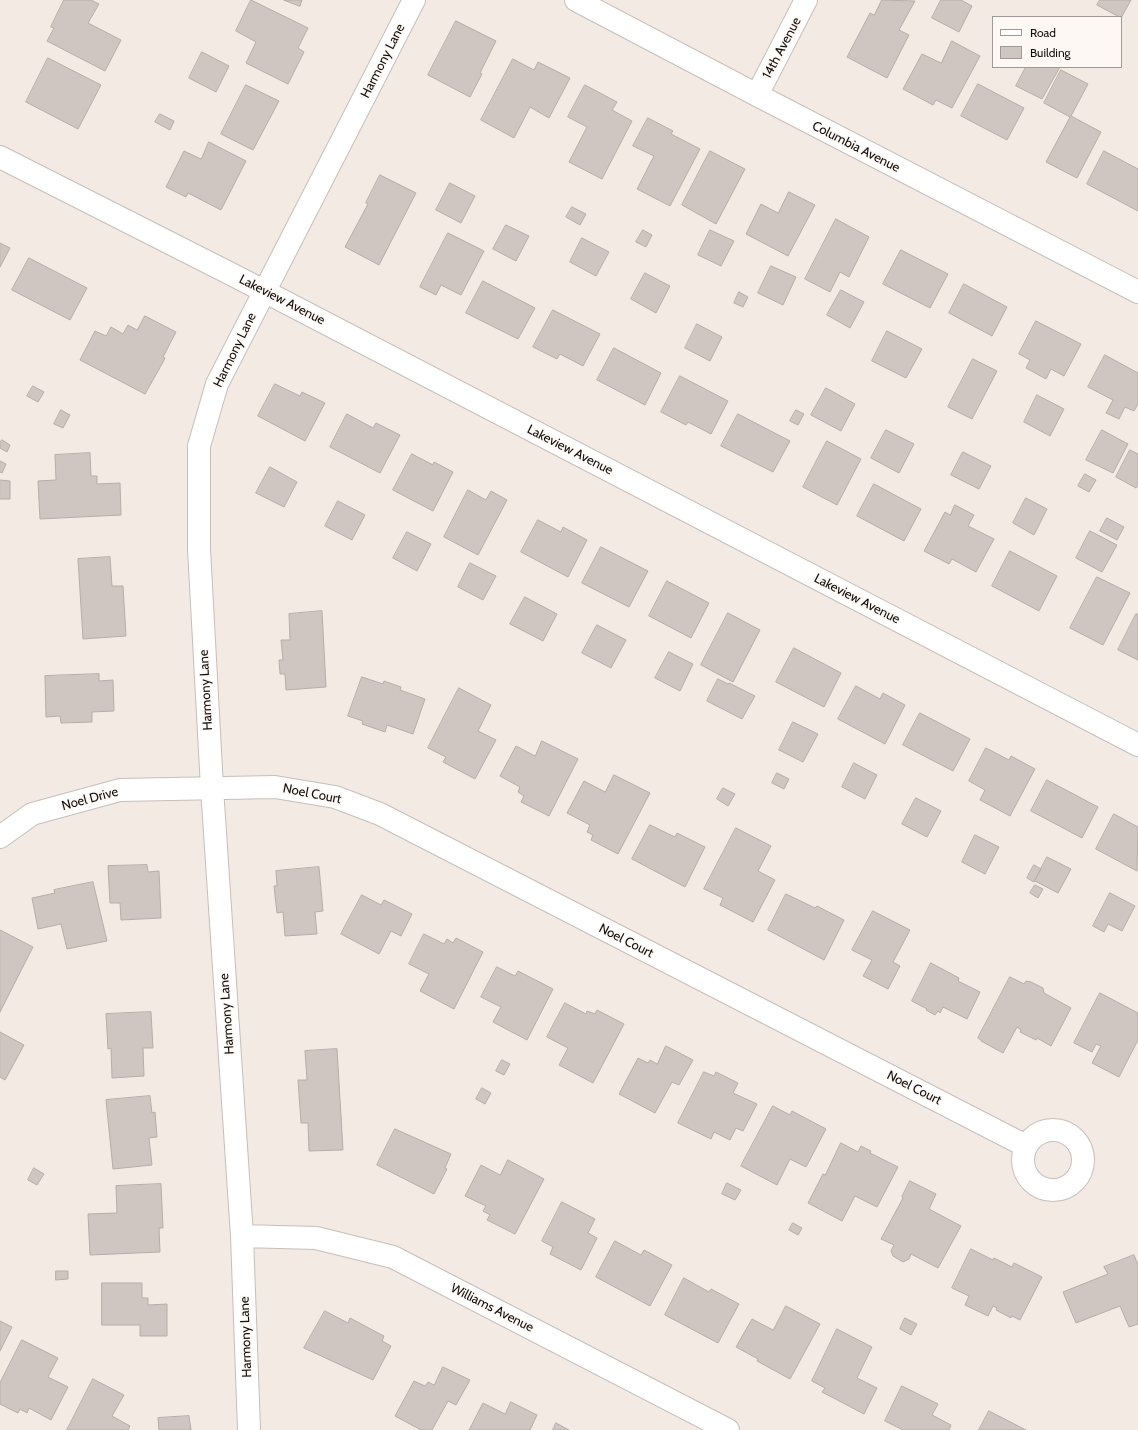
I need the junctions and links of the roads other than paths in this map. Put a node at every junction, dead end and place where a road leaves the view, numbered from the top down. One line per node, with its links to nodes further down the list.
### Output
1 (414, 0): 6 (street, Harmony Lane)
2 (576, 0): 4 (street, Columbia Avenue)
3 (806, 0): 4 (street, 14th Avenue)
4 (757, 96): 7 (street, Columbia Avenue)
5 (0, 157): 6 (street, Lakeview Avenue)
6 (264, 291): 8 (street, Lakeview Avenue); 9 (street, Harmony Lane)
7 (1138, 292)
8 (1138, 745)
9 (212, 788): 10 (street, Noel Drive); 11 (street, Noel Court); 12 (street, Harmony Lane)
10 (0, 837)
11 (1026, 1146)
12 (242, 1236): 13 (street, Harmony Lane); 14 (street, Williams Avenue)
13 (249, 1430)
14 (728, 1430)

